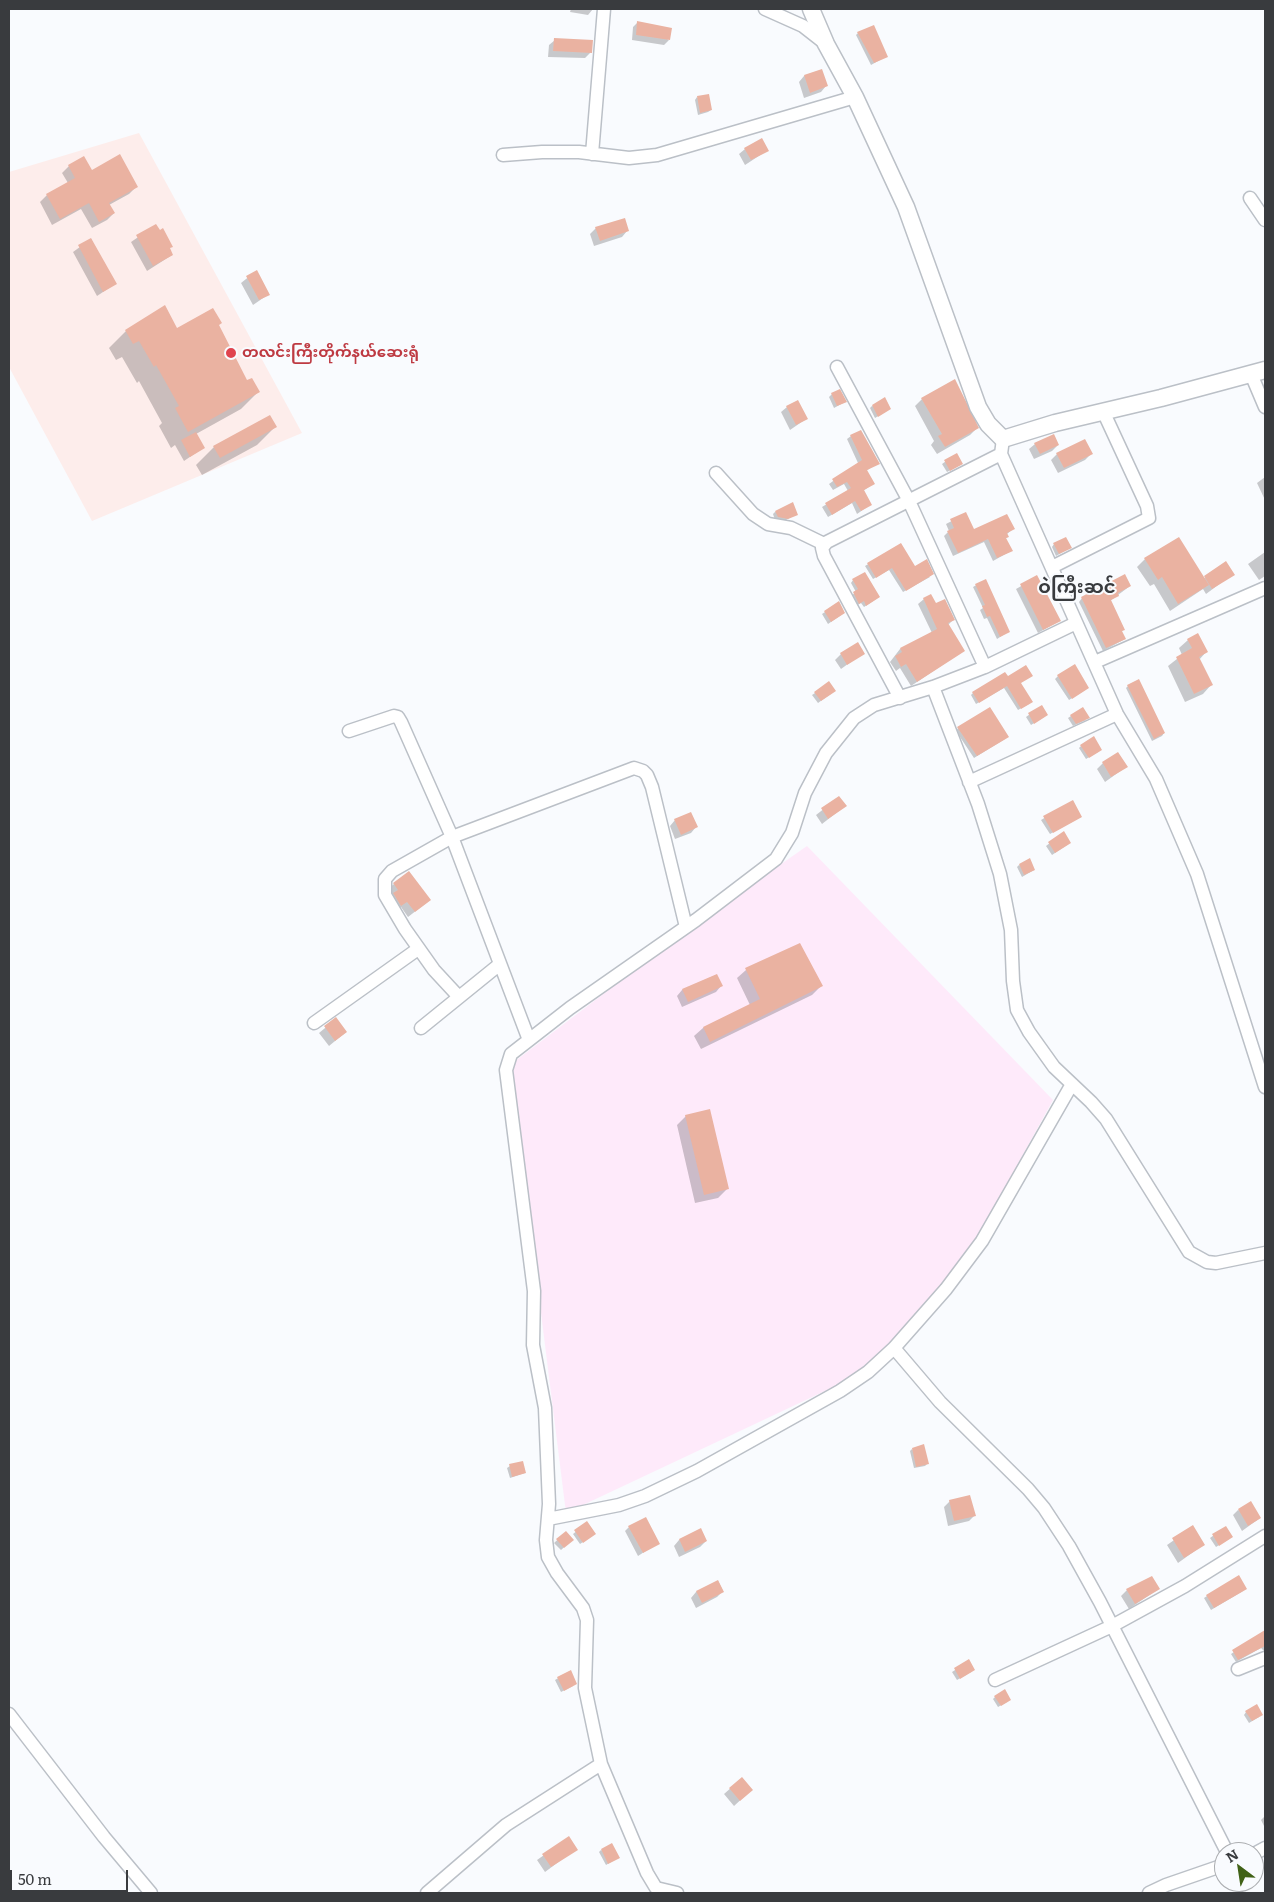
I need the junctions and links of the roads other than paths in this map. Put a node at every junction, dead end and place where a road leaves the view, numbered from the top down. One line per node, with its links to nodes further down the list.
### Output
1 (604, 9): 6 (street)
2 (765, 9): 4 (street)
3 (811, 9): 4 (street)
4 (826, 44): 5 (street)
5 (856, 97): 6 (street); 14 (street)
6 (592, 154): 7 (street)
7 (503, 155)
8 (1250, 198): 9 (street)
9 (1265, 220)
10 (836, 367): 16 (street)
11 (1258, 372): 12 (street); 13 (street)
12 (1265, 407)
13 (1103, 412): 14 (street); 18 (street)
14 (1002, 446): 16 (street); 18 (street)
15 (716, 473): 17 (street)
16 (909, 501): 17 (street); 22 (street)
17 (824, 544): 24 (street)
18 (1052, 567): 20 (street)
19 (1265, 588): 21 (street)
20 (1076, 622): 21 (street); 22 (street)
21 (1095, 662): 25 (street)
22 (985, 667): 23 (street)
23 (933, 687): 24 (street); 27 (street)
24 (900, 698): 29 (street)
25 (1117, 714): 27 (street); 37 (street)
26 (348, 731): 28 (street)
27 (969, 782): 36 (street)
28 (452, 837): 29 (street); 30 (street); 31 (street)
29 (686, 927): 35 (street)
30 (418, 949): 32 (street); 33 (street)
31 (500, 964): 32 (street); 35 (street)
32 (459, 997): 34 (street)
33 (314, 1023)
34 (421, 1028)
35 (529, 1040): 40 (street)
36 (1072, 1084): 38 (street); 39 (street)
37 (1265, 1087)
38 (1265, 1253)
39 (894, 1348): 40 (street); 42 (street)
40 (548, 1519): 47 (street)
41 (1265, 1536): 42 (street)
42 (1112, 1626): 45 (street); 48 (street)
43 (1265, 1658): 44 (street)
44 (1238, 1668)
45 (995, 1680)
46 (9, 1714): 51 (street)
47 (600, 1764): 52 (street); 53 (street)
48 (1222, 1842)
49 (1214, 1869): 50 (street)
50 (1168, 1889): 54 (street)
51 (151, 1893)
52 (427, 1893)
53 (677, 1893)
54 (1149, 1893)

